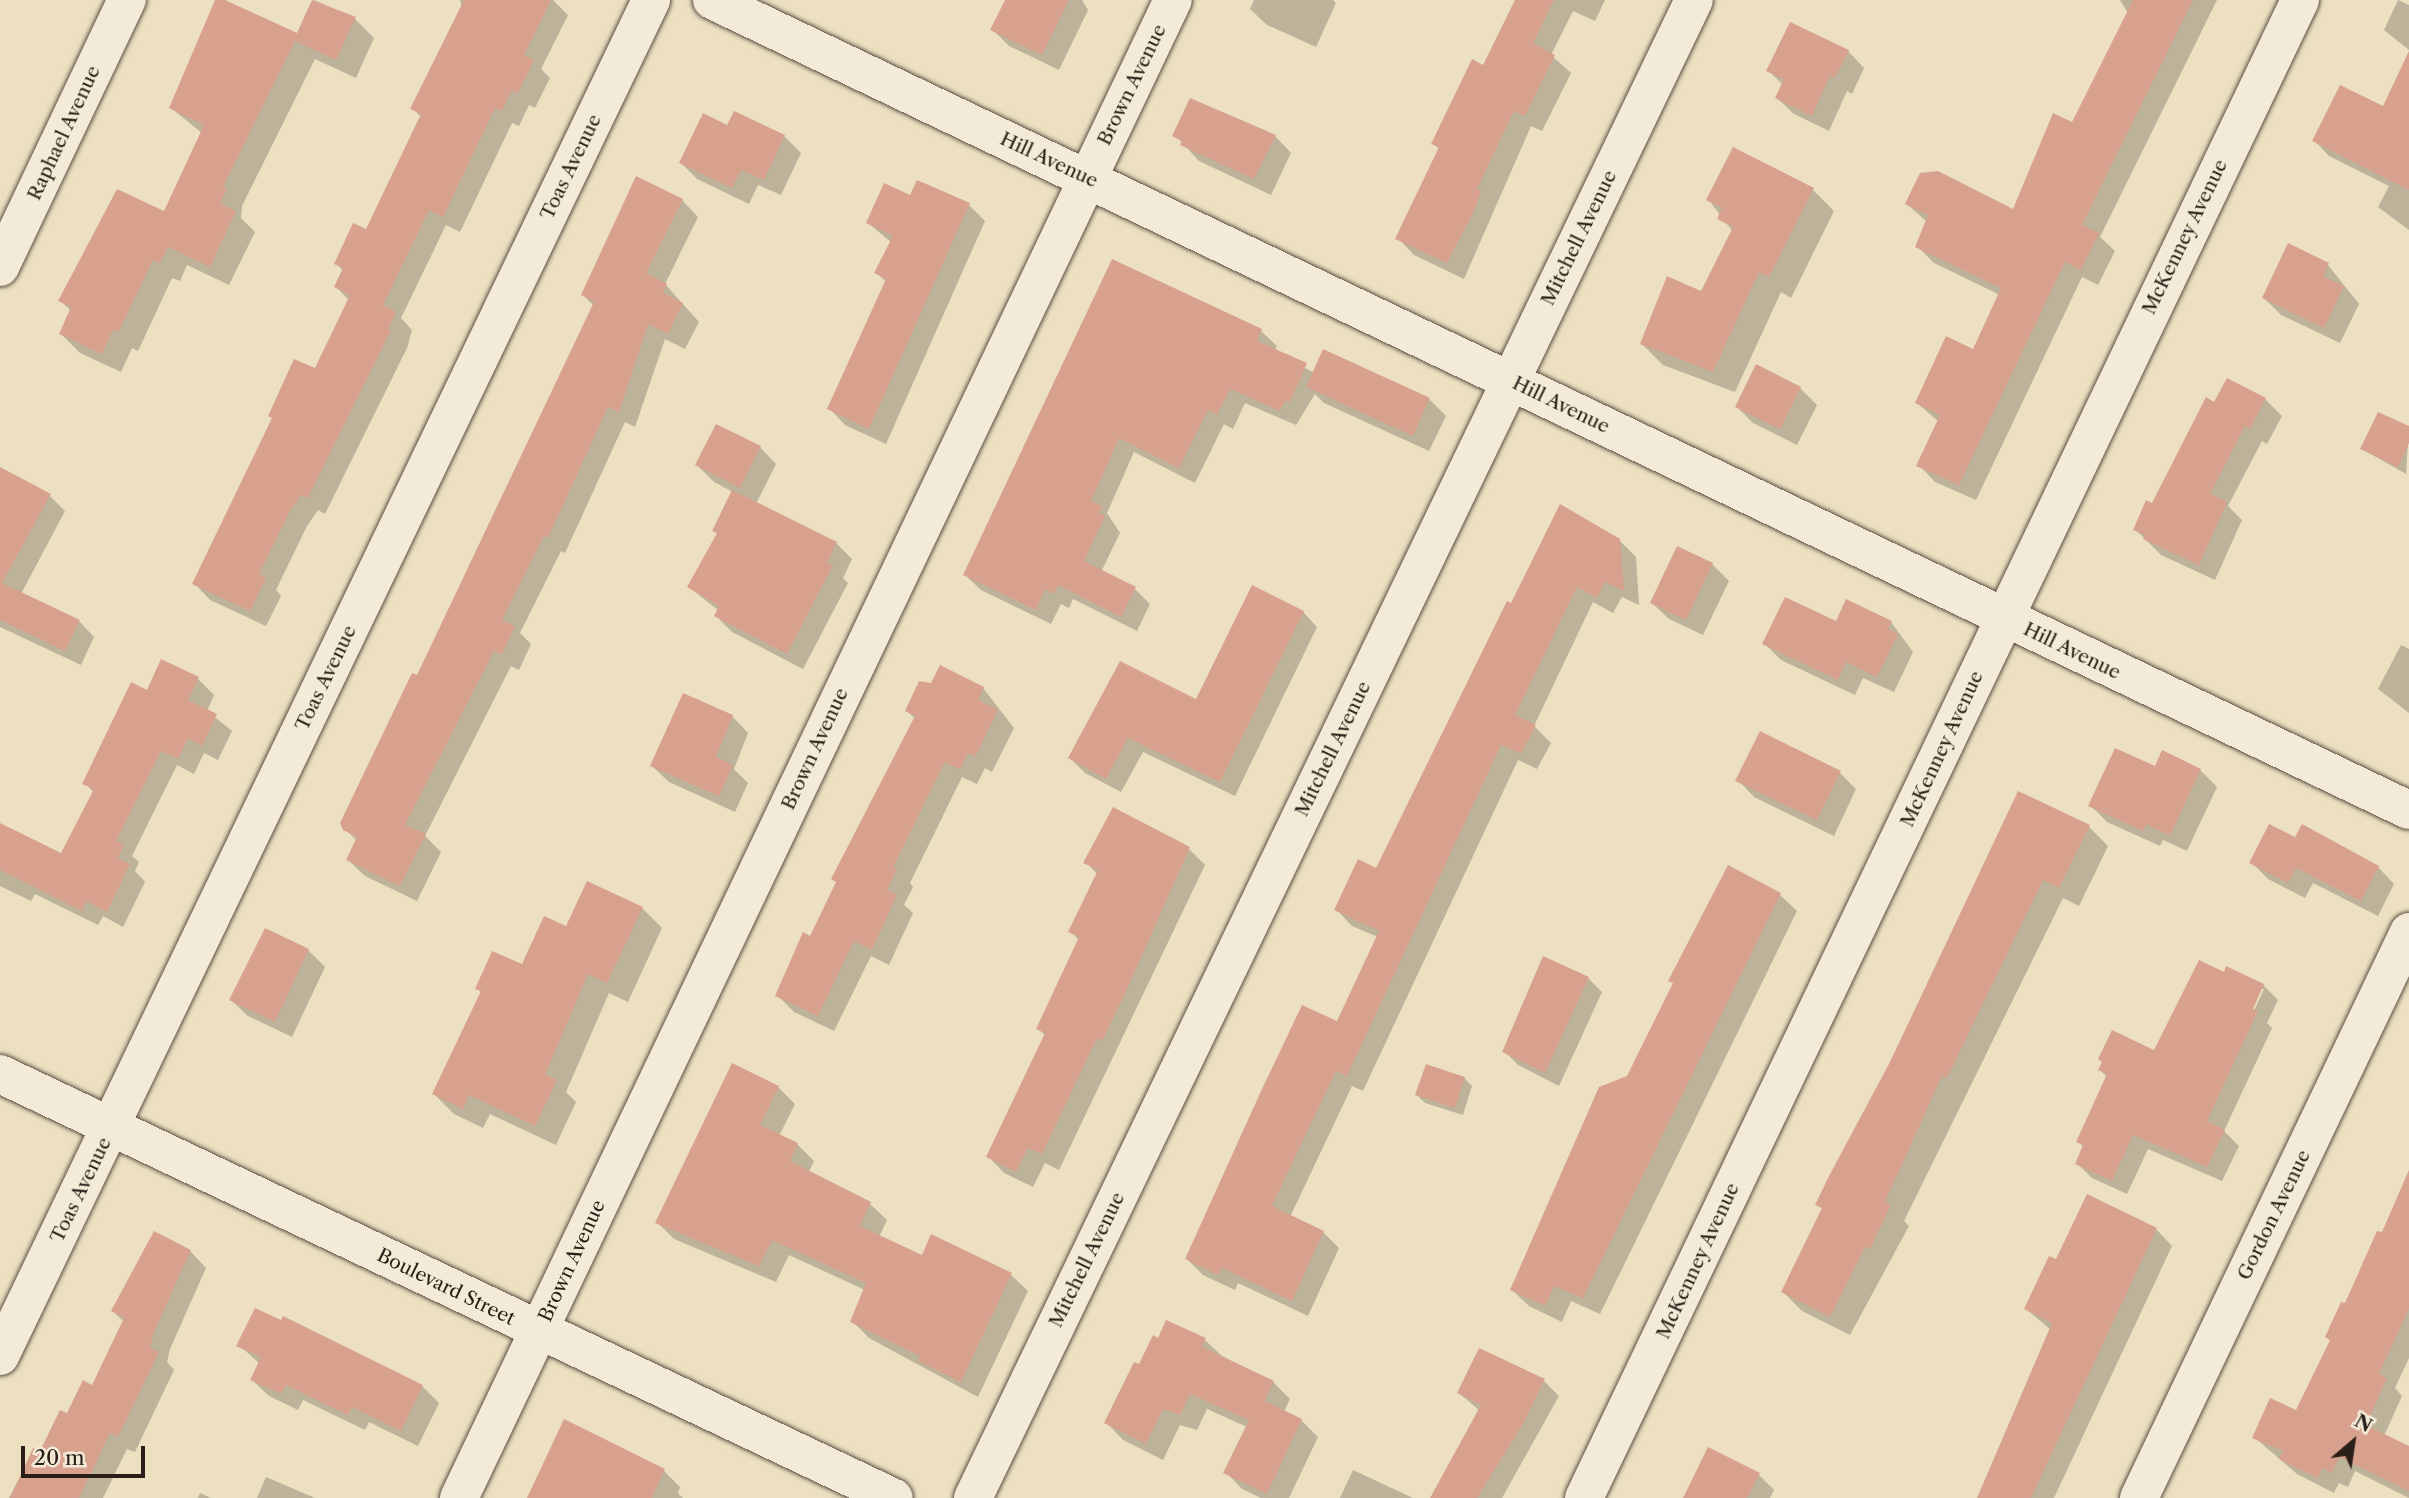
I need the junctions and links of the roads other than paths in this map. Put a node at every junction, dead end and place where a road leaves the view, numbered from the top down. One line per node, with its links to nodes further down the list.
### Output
1 (127, 0): 8 (street, Raphael Avenue)
2 (651, 0): 14 (street, Toas Avenue)
3 (712, 0): 7 (street, Hill Avenue)
4 (1173, 0): 7 (street, Brown Avenue)
5 (1694, 0): 9 (street, Mitchell Avenue)
6 (2300, 0): 10 (street, McKenney Avenue)
7 (1087, 178): 9 (street, Hill Avenue); 15 (street, Brown Avenue)
8 (0, 267)
9 (1510, 380): 10 (street, Hill Avenue); 19 (street, Mitchell Avenue)
10 (2004, 618): 11 (street, Hill Avenue); 20 (street, McKenney Avenue)
11 (2409, 810)
12 (2409, 932): 21 (street, Gordon Avenue)
13 (0, 1074): 14 (street, Boulevard Street)
14 (111, 1127): 15 (street, Boulevard Street); 16 (street, Toas Avenue)
15 (539, 1331): 17 (street, Brown Avenue); 18 (street, Boulevard Street)
16 (0, 1356)
17 (459, 1498)
18 (894, 1498)
19 (972, 1498)
20 (1584, 1498)
21 (2139, 1498)

